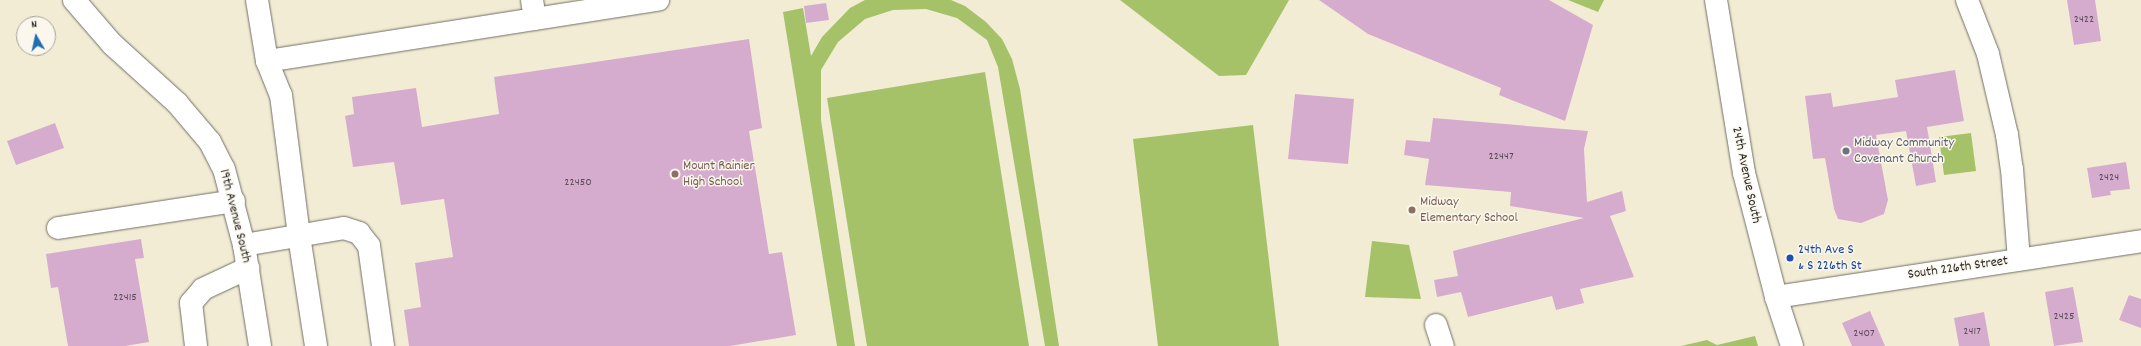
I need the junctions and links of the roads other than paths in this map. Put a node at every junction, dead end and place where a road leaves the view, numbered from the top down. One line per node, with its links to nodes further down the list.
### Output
1 (74, 0): 8 (street, 19th Avenue South)
2 (257, 0): 7 (street)
3 (658, 0): 6 (street)
4 (1716, 0): 15 (street, 24th Avenue South)
5 (1967, 0): 13 (street)
6 (533, 10): 7 (street)
7 (267, 61): 10 (street)
8 (234, 201): 9 (street); 12 (street, 19th Avenue South)
9 (58, 228)
10 (299, 236): 12 (street); 19 (street); 20 (street)
11 (2141, 242): 13 (street, South 226th Street)
12 (244, 245): 14 (street, 19th Avenue South)
13 (2018, 259): 15 (street, South 226th Street)
14 (248, 268): 17 (street); 18 (street, 19th Avenue South)
15 (1776, 297): 22 (street, 24th Avenue South)
16 (1436, 325): 21 (street)
17 (196, 346)
18 (260, 346)
19 (316, 346)
20 (383, 346)
21 (1443, 346)
22 (1792, 346)

